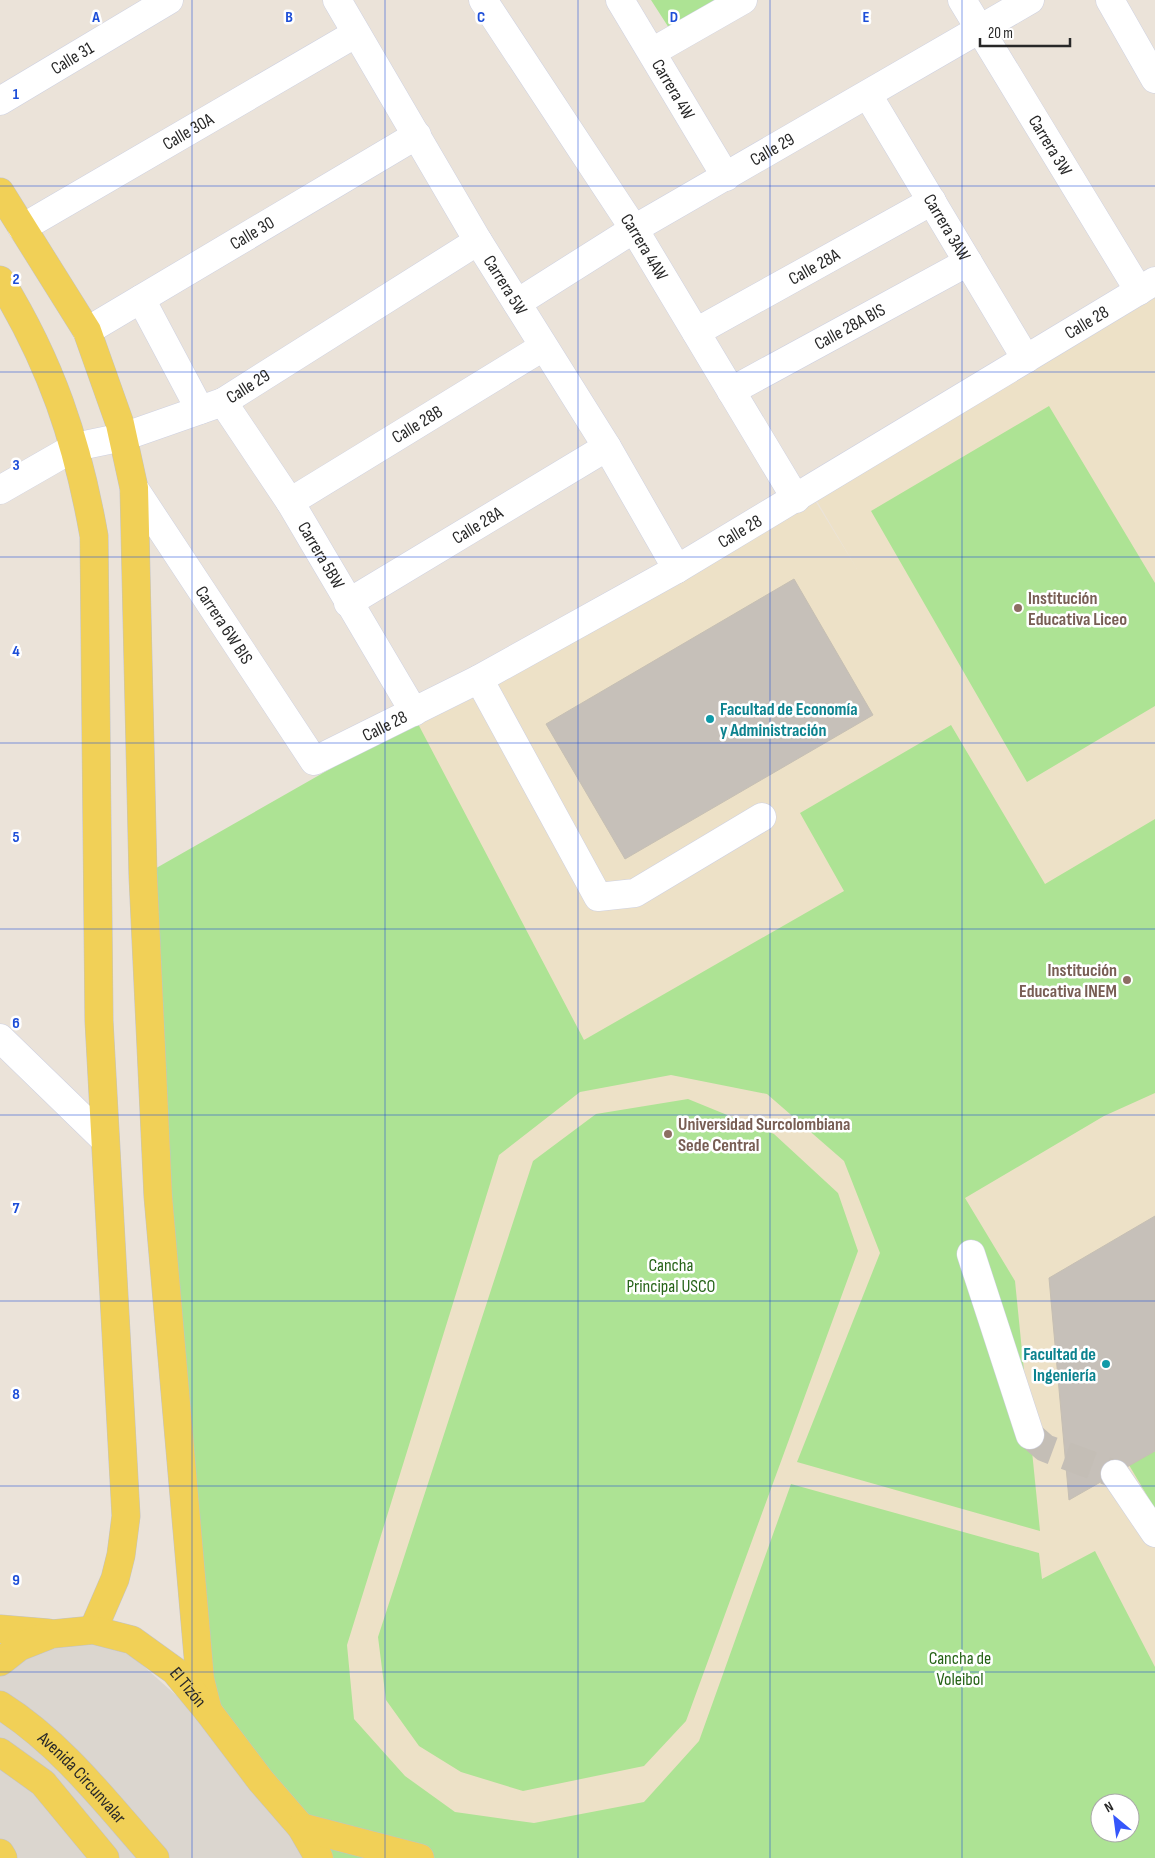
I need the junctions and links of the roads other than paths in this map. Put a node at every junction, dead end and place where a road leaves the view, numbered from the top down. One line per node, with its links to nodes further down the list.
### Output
1 (169, 0): 14 (street, Calle 31)
2 (483, 0): 20 (street, Carrera 4AW)
3 (620, 0): 11 (street, Carrera 4W)
4 (743, 0): 11 (street)
5 (962, 0): 9 (street, Carrera 3W)
6 (1030, 0): 9 (street, Calle 29)
7 (1110, 0): 12 (street)
8 (342, 2): 10 (street, Carrera 5W)
9 (980, 29): 13 (street, Calle 29); 23 (street, Carrera 3W)
10 (355, 34): 15 (street, Carrera 5W); 19 (street, Calle 30A)
11 (652, 52): 16 (street, Carrera 4W)
12 (1153, 72)
13 (868, 95): 16 (street, Calle 29); 18 (street, Carrera 3AW)
14 (0, 101)
15 (417, 135): 21 (street, Carrera 5W); 25 (street, Calle 30)
16 (726, 177): 20 (street, Calle 29)
17 (0, 192): 19 (main road)
18 (932, 201): 22 (street, Carrera 3AW); 28 (street, Calle 28A)
19 (22, 228): 27 (main road)
20 (634, 229): 26 (street, Calle 29); 28 (street, Carrera 4AW)
21 (478, 241): 26 (street, Carrera 5W); 32 (street, Calle 29)
22 (968, 262): 30 (street, Carrera 3AW); 31 (street, Calle 28A BIS)
23 (1147, 286): 30 (street, Calle 28)
24 (2, 289): 34 (main road)
25 (141, 299): 27 (street, Calle 30); 32 (street, Carrera 5BW)
26 (518, 303): 29 (street, Carrera 5W)
27 (87, 331): 33 (main road)
28 (696, 332): 31 (street, Carrera 4AW)
29 (543, 347): 35 (street, Carrera 5W); 39 (street, Calle 28B)
30 (1026, 359): 38 (street, Calle 28)
31 (731, 391): 38 (street, Carrera 4AW)
32 (211, 406): 33 (street, Calle 29); 39 (street, Carrera 5BW)
33 (122, 437): 34 (street, Calle 29); 36 (main road)
34 (75, 446): 37 (street, Calle 29); 47 (main road)
35 (607, 447): 40 (street, Carrera 5W); 41 (street, Calle 28A)
36 (134, 488): 44 (street, Carrera 6W BIS); 57 (main road)
37 (0, 490)
38 (796, 499): 40 (street, Calle 28)
39 (290, 502): 41 (street, Carrera 5BW)
40 (677, 569): 42 (street, Calle 28)
41 (348, 603): 43 (street, Carrera 5BW)
42 (480, 679): 43 (street, Calle 28); 45 (street)
43 (414, 712): 44 (street, Calle 28)
44 (314, 761)
45 (762, 817)
46 (0, 1038): 47 (street)
47 (105, 1140): 53 (main road)
48 (971, 1254): 49 (street)
49 (1030, 1434)
50 (1115, 1474): 51 (street)
51 (1155, 1533)
52 (0, 1629): 54 (main road)
53 (93, 1630): 54 (main road, El Tizón); 57 (main road, El Tizón)
54 (52, 1634): 55 (main road, El Tizón)
55 (0, 1662)
56 (0, 1706): 63 (main road, Avenida Circunvalar)
57 (208, 1711): 59 (main road, El Tizón)
58 (0, 1752): 62 (main road, Avenida Circunvalar)
59 (301, 1828): 64 (main road, El Tizón); 65 (main road)
60 (0, 1853): 61 (main road)
61 (3, 1858)
62 (105, 1858)
63 (156, 1858)
64 (319, 1858)
65 (420, 1858)

